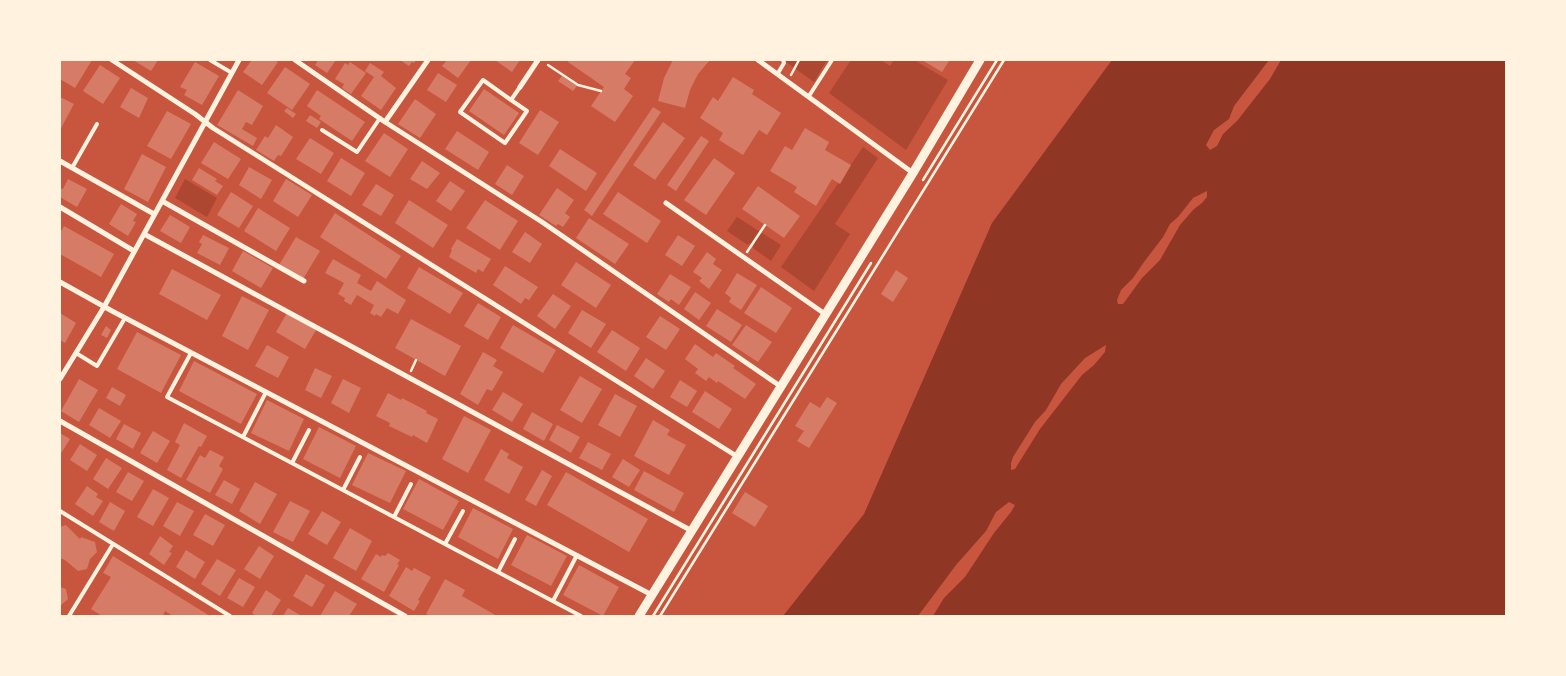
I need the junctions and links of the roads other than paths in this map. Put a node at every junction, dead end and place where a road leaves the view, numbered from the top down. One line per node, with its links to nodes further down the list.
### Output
1 (112, 60): 17 (street)
2 (210, 60): 11 (lane)
3 (239, 60): 11 (street)
4 (296, 60): 16 (street)
5 (428, 60): 18 (street)
6 (538, 60): 13 (street)
7 (758, 60): 12 (street)
8 (783, 60): 12 (lane)
9 (832, 60): 14 (lane)
10 (980, 60): 23 (street)
11 (232, 73): 17 (street)
12 (778, 73): 14 (street)
13 (520, 86): 15 (lane)
14 (809, 96): 23 (street)
15 (511, 100): 15 (lane)
16 (380, 118): 18 (street); 20 (lane)
17 (206, 121): 24 (street); 44 (street)
18 (385, 122): 38 (street)
19 (97, 124): 22 (lane)
20 (322, 130)
21 (60, 161): 22 (street)
22 (72, 168): 27 (street)
23 (913, 173): 33 (street)
24 (162, 201): 27 (street); 30 (street)
25 (666, 203): 33 (street)
26 (60, 207): 29 (street)
27 (154, 214): 28 (street)
28 (144, 234): 29 (street); 51 (street)
29 (134, 251): 32 (street)
30 (304, 281)
31 (60, 282): 32 (street)
32 (104, 307): 34 (street); 36 (street)
33 (825, 314): 38 (street)
34 (125, 318): 35 (street); 36 (lane)
35 (191, 353): 39 (street); 42 (lane)
36 (76, 354): 37 (street)
37 (60, 379)
38 (780, 386): 44 (street)
39 (266, 392): 42 (lane); 55 (street)
40 (60, 421): 61 (street)
41 (309, 430): 45 (lane)
42 (243, 437): 45 (lane)
43 (360, 457): 47 (lane)
44 (738, 457): 51 (street)
45 (292, 463): 47 (lane)
46 (411, 484): 50 (lane)
47 (343, 490): 50 (lane)
48 (60, 511): 53 (lane)
49 (463, 511): 54 (lane)
50 (394, 517): 54 (lane)
51 (692, 531): 57 (street)
52 (515, 538): 56 (lane)
53 (113, 544): 59 (lane); 60 (lane)
54 (445, 544): 56 (lane)
55 (577, 555): 57 (street); 58 (lane)
56 (498, 572): 58 (lane)
57 (652, 595): 63 (street)
58 (553, 601): 62 (lane)
59 (69, 616)
60 (230, 616)
61 (405, 616)
62 (581, 616)
63 (640, 616)

